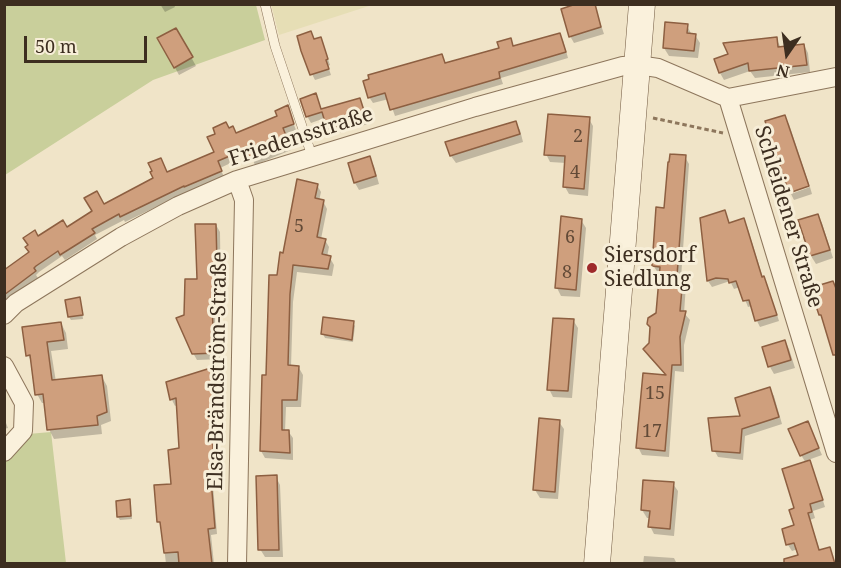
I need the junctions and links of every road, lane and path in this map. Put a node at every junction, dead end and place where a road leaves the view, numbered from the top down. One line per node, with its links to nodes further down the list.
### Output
1 (265, 4): 8 (lane)
2 (642, 4): 3 (main road)
3 (638, 65): 5 (street); 8 (street, Friedensstraße); 16 (main road)
4 (837, 77): 5 (street)
5 (728, 98): 7 (street, Schleidener Straße)
6 (648, 117): 7 (path)
7 (738, 131): 12 (street, Schleidener Straße)
8 (312, 156): 9 (street, Friedensstraße)
9 (237, 180): 10 (street, Friedensstraße); 15 (street, Elsa-Brändström-Straße)
10 (4, 315)
11 (4, 366): 13 (street)
12 (834, 433): 14 (street, Schleidener Straße)
13 (4, 452)
14 (837, 453)
15 (237, 564)
16 (597, 564)

